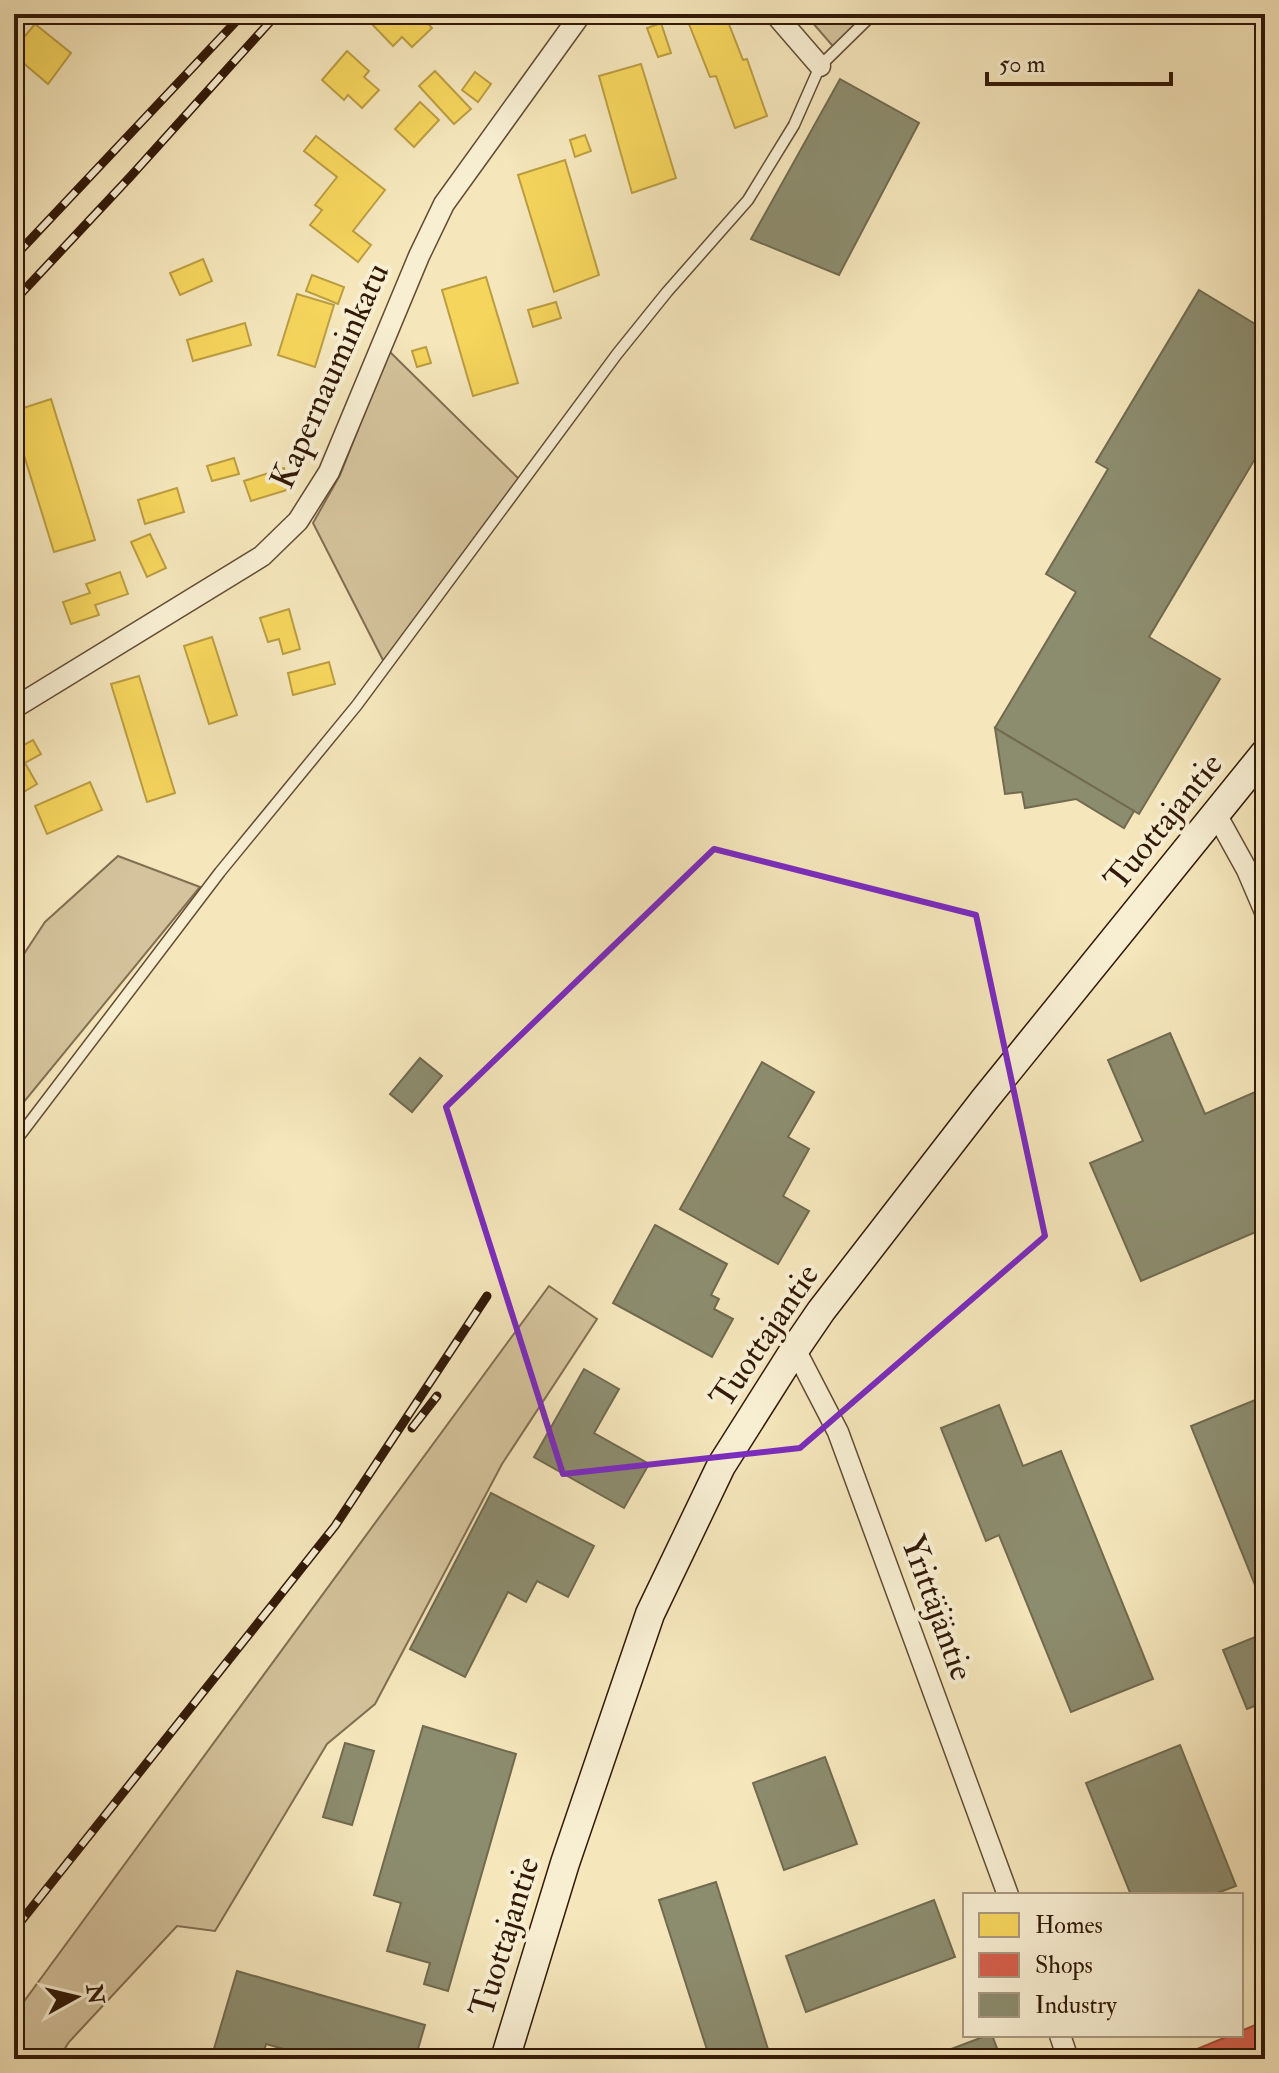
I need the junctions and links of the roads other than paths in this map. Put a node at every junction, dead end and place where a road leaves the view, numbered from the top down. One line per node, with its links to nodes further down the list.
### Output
1 (581, 14): 5 (street, Kapernauminkatu)
2 (775, 14): 4 (street)
3 (873, 14): 4 (lane)
4 (820, 66): 9 (lane)
5 (14, 708)
6 (1265, 753): 7 (street, Tuottajantie)
7 (1216, 814): 8 (street); 10 (street, Tuottajantie)
8 (1265, 912)
9 (14, 1143)
10 (795, 1349): 11 (street, Yrittäjäntie); 13 (street, Tuottajantie)
11 (1007, 1893)
12 (1061, 2037): 14 (street)
13 (505, 2059)
14 (1068, 2059)

